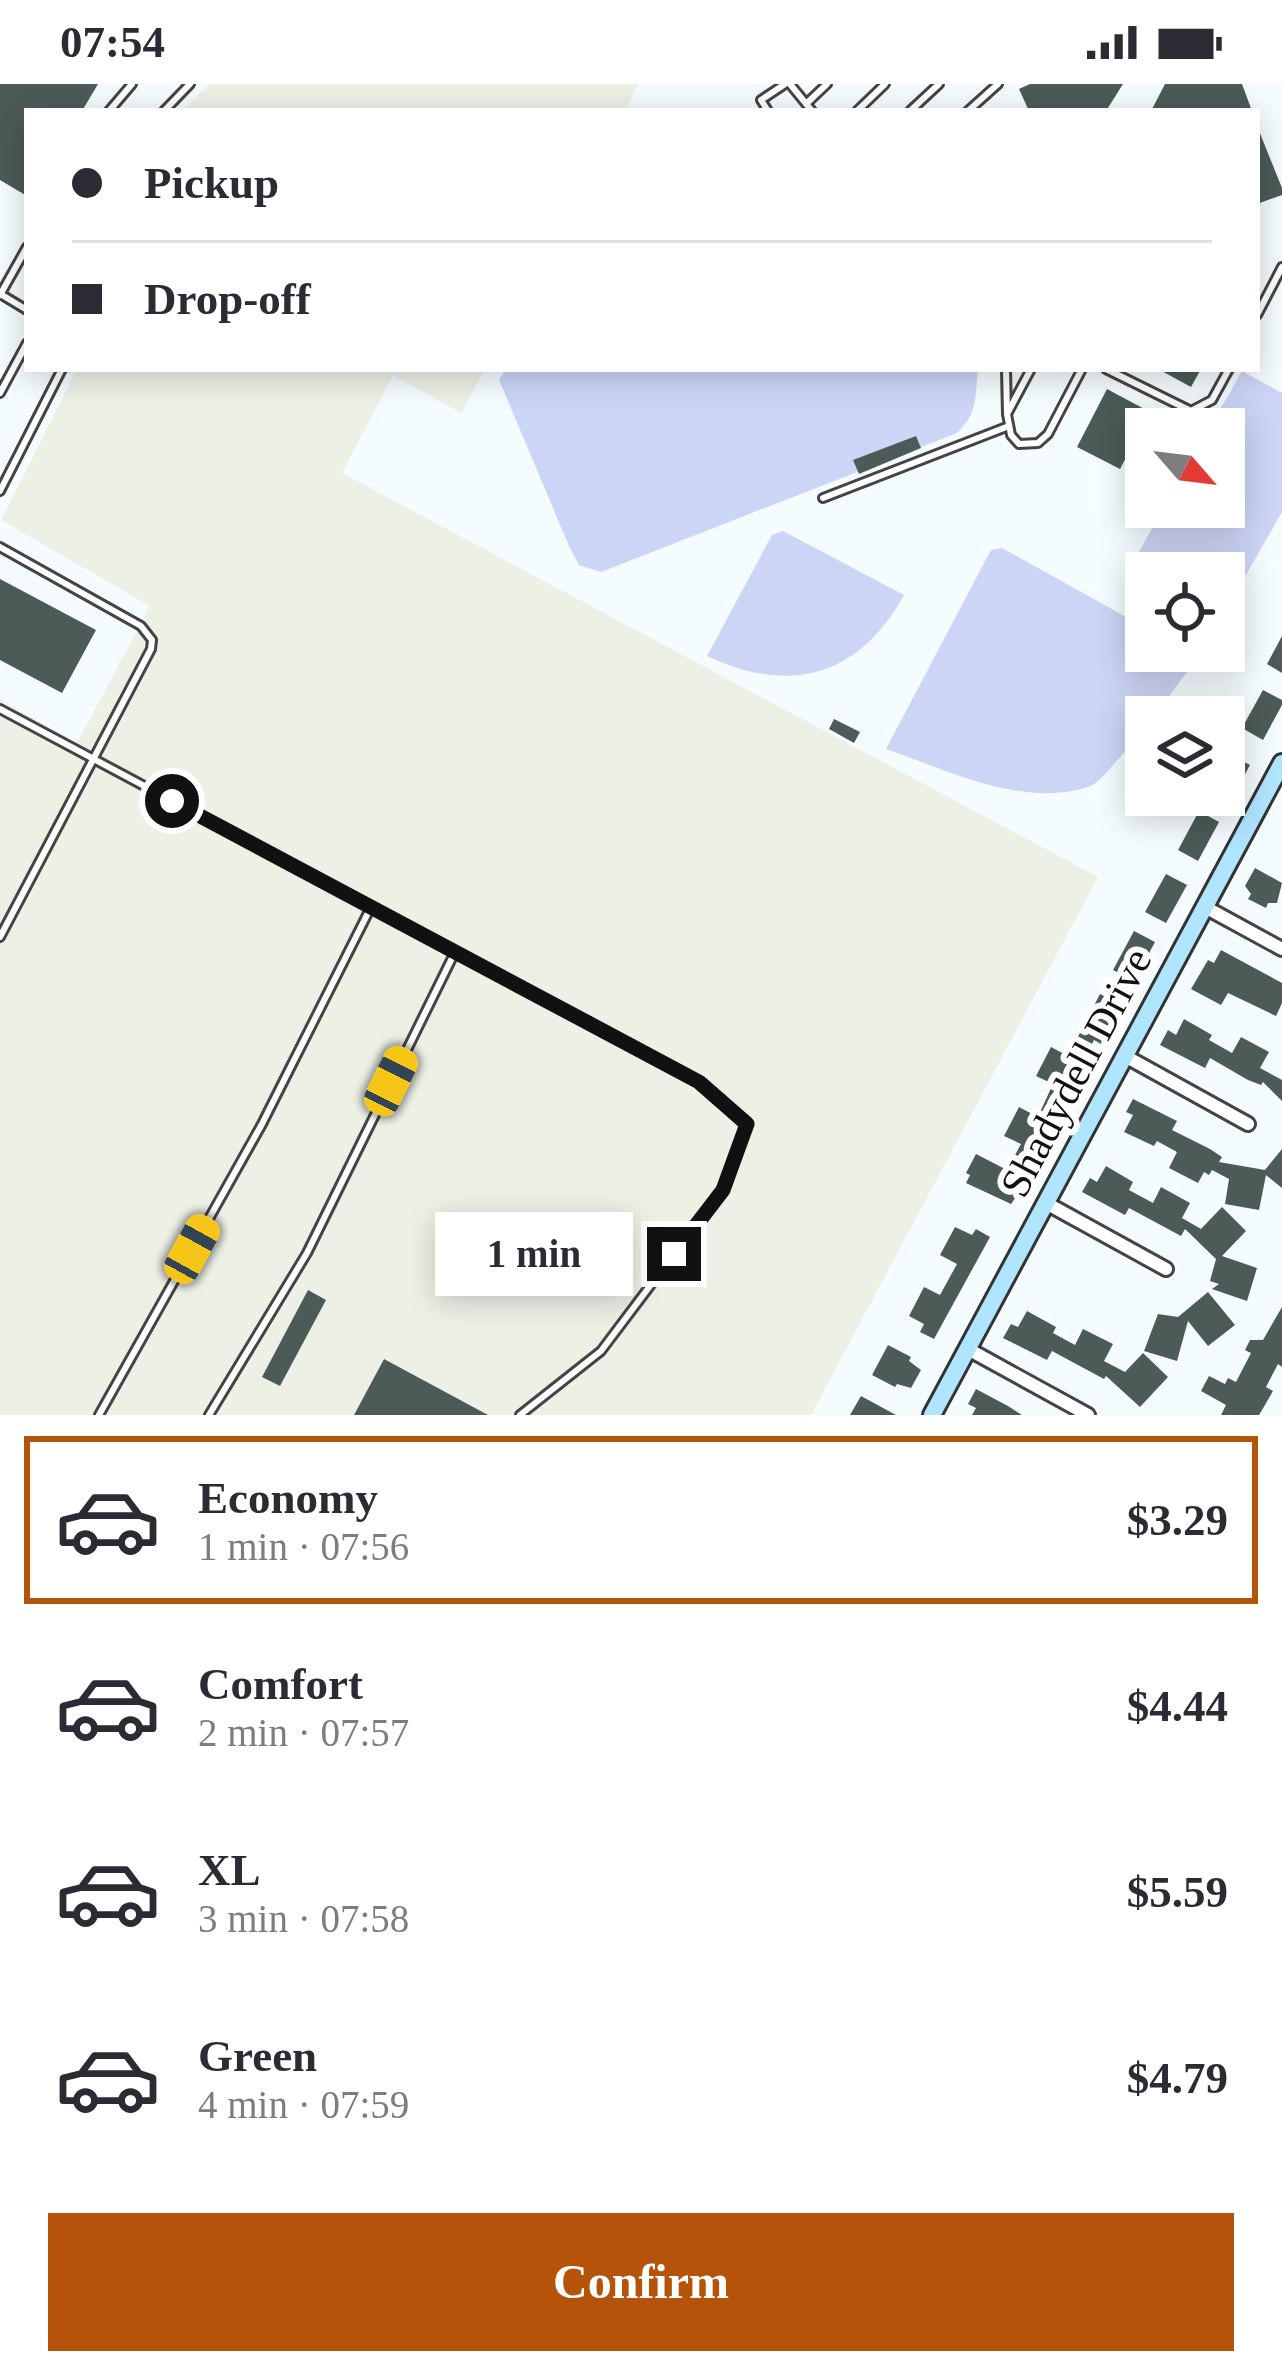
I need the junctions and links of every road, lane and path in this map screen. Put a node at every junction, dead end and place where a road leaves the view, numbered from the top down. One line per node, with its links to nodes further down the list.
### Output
1 (132, 84): 9 (lane)
2 (190, 84): 10 (lane)
3 (788, 84): 8 (lane); 11 (lane)
4 (827, 84): 8 (lane)
5 (886, 84): 12 (lane)
6 (938, 84): 13 (lane)
7 (998, 84): 14 (lane)
8 (809, 107)
9 (112, 108)
10 (167, 108)
11 (766, 108)
12 (860, 108)
13 (913, 108)
14 (971, 108)
15 (24, 253): 17 (lane)
16 (1282, 267): 18 (lane)
17 (1, 295)
18 (1260, 309)
19 (24, 349): 26 (lane)
20 (60, 372): 29 (lane)
21 (1006, 372): 27 (lane)
22 (1029, 372): 27 (lane)
23 (1080, 372): 28 (lane)
24 (1112, 372): 25 (lane)
25 (1227, 372)
26 (0, 393)
27 (1007, 414): 28 (lane)
28 (1009, 426): 30 (lane)
29 (0, 491)
30 (823, 498)
31 (0, 547): 33 (lane)
32 (0, 709): 33 (lane)
33 (93, 759): 35 (lane); 37 (lane)
34 (1282, 763): 36 (street, Shadydell Drive)
35 (371, 907): 39 (lane); 45 (lane)
36 (1205, 907): 38 (street); 40 (street, Shadydell Drive)
37 (0, 937)
38 (1282, 949)
39 (455, 952): 46 (lane); 47 (lane)
40 (1125, 1056): 41 (street); 42 (street, Shadydell Drive)
41 (1248, 1124)
42 (1046, 1203): 43 (street); 44 (street, Shadydell Drive)
43 (1166, 1269)
44 (968, 1349): 48 (street, Shadydell Drive); 49 (street)
45 (99, 1415)
46 (209, 1415)
47 (520, 1415)
48 (932, 1415)
49 (1088, 1415)

